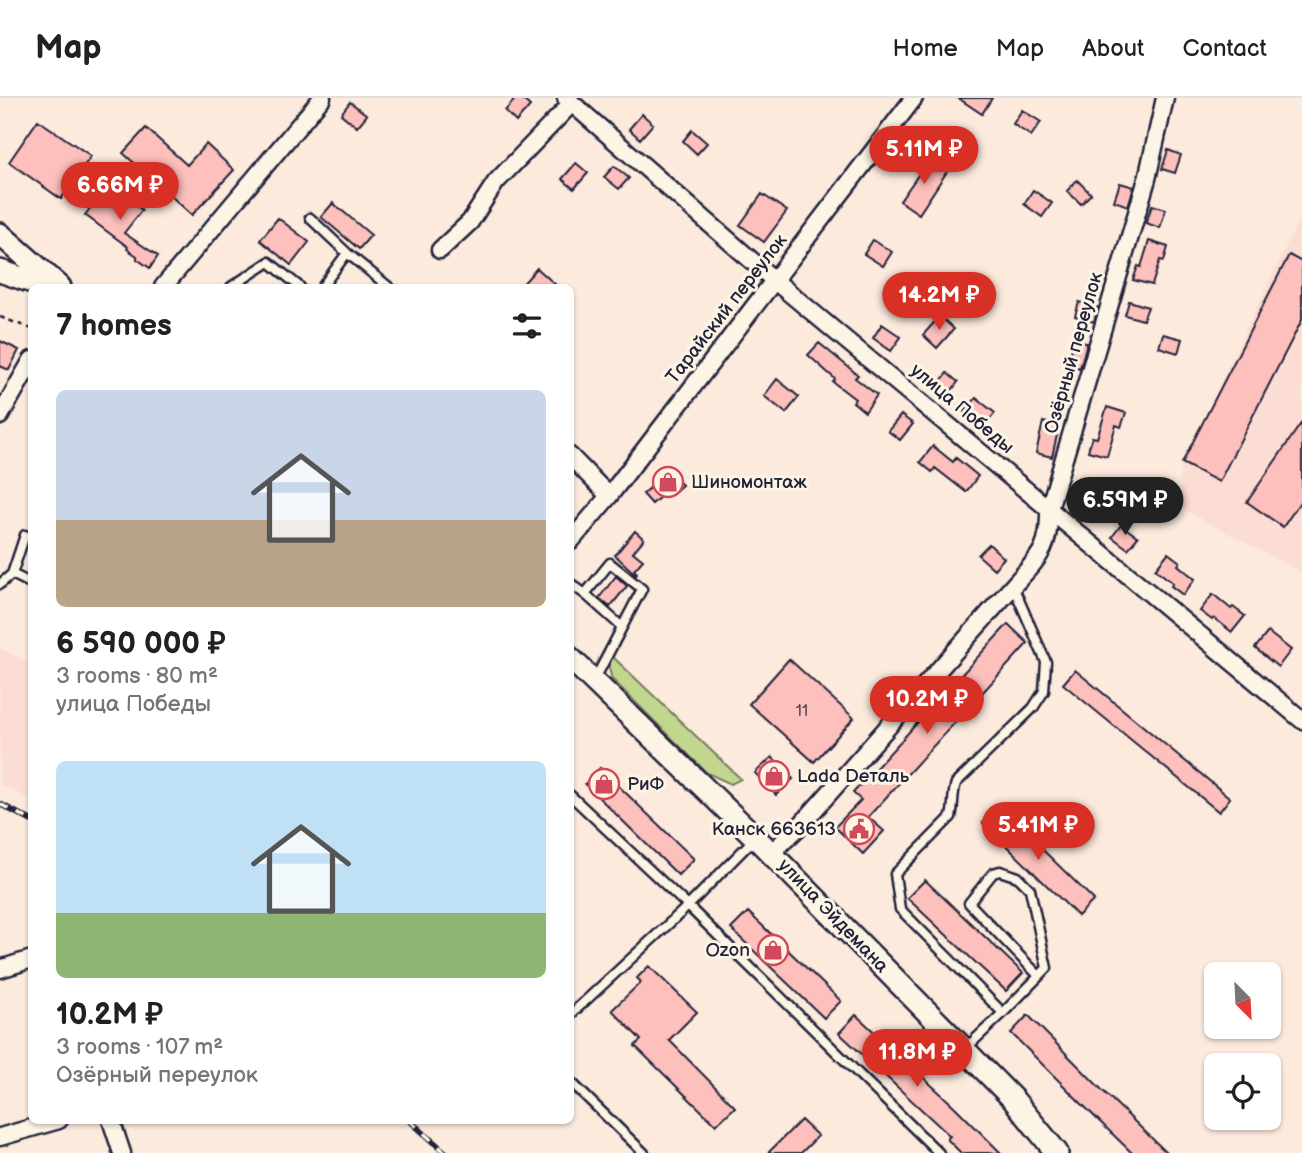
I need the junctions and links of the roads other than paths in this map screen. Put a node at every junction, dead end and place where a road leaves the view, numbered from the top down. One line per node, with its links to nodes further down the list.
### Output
1 (322, 98): 13 (street)
2 (914, 98): 10 (street, Тарайский переулок)
3 (1165, 98): 22 (street, Озёрный переулок)
4 (569, 101): 7 (street); 10 (street, улица Победы)
5 (310, 218): 8 (lane)
6 (0, 234): 12 (main road)
7 (440, 250)
8 (347, 253): 16 (lane); 17 (lane)
9 (0, 271): 11 (main road)
10 (775, 281): 21 (street, Тарайский переулок); 22 (street, улица Победы)
11 (38, 284)
12 (57, 284)
13 (166, 284)
14 (236, 284): 15 (lane)
15 (296, 284)
16 (323, 284)
17 (385, 284)
18 (28, 367): 19 (street)
19 (0, 416)
20 (574, 460): 21 (street)
21 (609, 496): 24 (street, Тарайский переулок)
22 (1049, 509): 29 (street, Озёрный переулок); 34 (street, улица Победы)
23 (25, 535): 25 (lane)
24 (574, 537)
25 (12, 574): 26 (lane); 27 (lane)
26 (28, 582)
27 (0, 584)
28 (574, 586): 30 (lane)
29 (1013, 586): 37 (street, Озёрный переулок); 43 (lane)
30 (585, 594): 31 (lane); 31 (lane)
31 (622, 627): 33 (lane)
32 (574, 662): 33 (main road, улица Эйдемана)
33 (594, 681): 36 (main road, улица Эйдемана)
34 (1302, 720)
35 (574, 799): 38 (lane)
36 (755, 837): 37 (main road, улица Эйдемана); 38 (lane)
37 (771, 853): 44 (main road, улица Эйдемана)
38 (688, 906): 42 (lane); 51 (lane)
39 (28, 960): 40 (street)
40 (0, 969)
41 (1039, 976): 41 (lane); 43 (lane)
42 (574, 1012)
43 (1003, 1013): 44 (lane)
44 (964, 1050): 52 (main road, улица Эйдемана)
45 (574, 1085): 50 (lane)
46 (45, 1124): 48 (street)
47 (112, 1124): 49 (street)
48 (0, 1137)
49 (122, 1153)
50 (644, 1153)
51 (939, 1153)
52 (1057, 1153)

